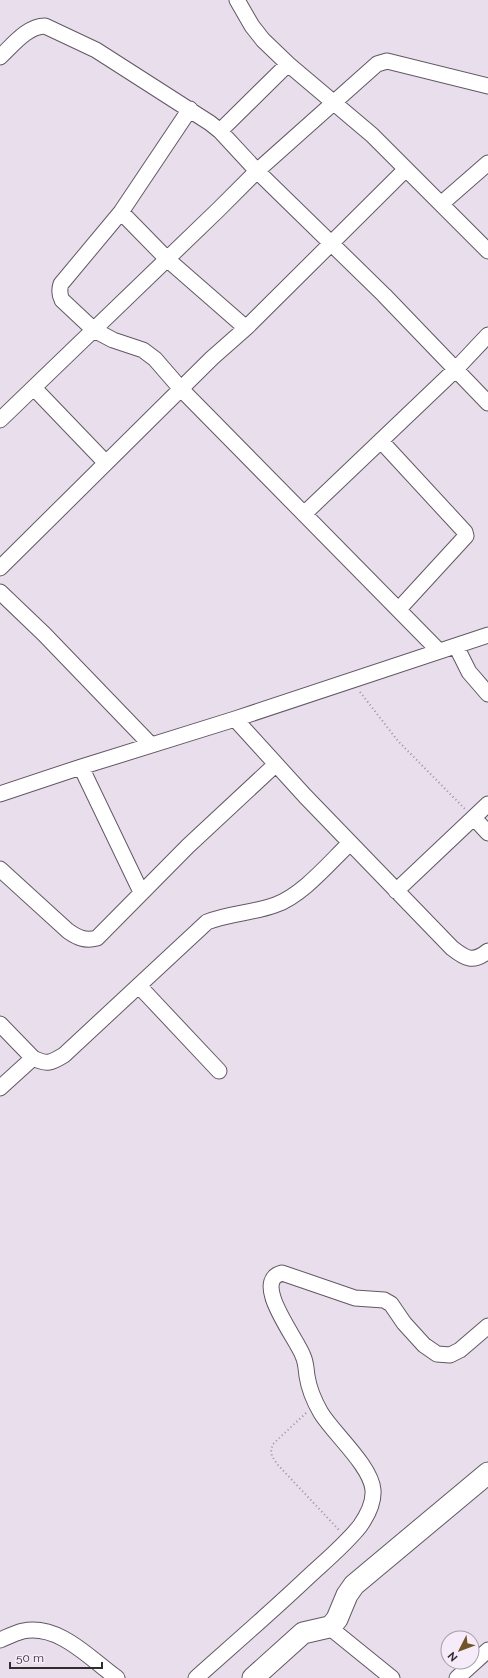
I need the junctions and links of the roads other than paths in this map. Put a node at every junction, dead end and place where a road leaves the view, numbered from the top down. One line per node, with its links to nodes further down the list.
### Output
1 (237, 0): 3 (street)
2 (0, 57): 6 (street)
3 (288, 64): 5 (street); 7 (street)
4 (488, 86): 5 (street)
5 (334, 102): 9 (street); 10 (street)
6 (190, 109): 7 (street); 12 (street)
7 (220, 131): 10 (street)
8 (488, 163): 11 (street)
9 (406, 169): 11 (street); 13 (street)
10 (257, 171): 13 (street); 15 (street)
11 (441, 204): 14 (street)
12 (121, 212): 15 (street); 17 (street)
13 (332, 243): 16 (street); 19 (street)
14 (488, 251)
15 (167, 259): 16 (street); 17 (street)
16 (246, 328): 21 (street)
17 (94, 330): 20 (street); 21 (street)
18 (488, 335): 19 (street)
19 (455, 370): 22 (street); 24 (street)
20 (34, 388): 23 (street); 25 (street)
21 (181, 389): 25 (street); 26 (street)
22 (488, 403)
23 (0, 420)
24 (381, 441): 26 (street); 29 (street)
25 (106, 463): 27 (street)
26 (304, 514): 29 (street)
27 (0, 568)
28 (0, 592): 35 (street)
29 (399, 609): 32 (street)
30 (488, 635): 31 (street)
31 (456, 646): 32 (street); 33 (street)
32 (439, 651): 34 (street)
33 (488, 694)
34 (235, 719): 35 (street); 36 (street)
35 (151, 745): 37 (street)
36 (275, 765): 42 (street); 45 (street)
37 (81, 766): 38 (street); 45 (street)
38 (0, 794)
39 (488, 804): 40 (street)
40 (474, 818): 41 (street); 44 (street)
41 (488, 833)
42 (350, 843): 44 (street); 47 (street)
43 (0, 869): 45 (street)
44 (396, 891): 46 (street)
45 (141, 892)
46 (488, 951)
47 (139, 986): 49 (street); 50 (street)
48 (0, 1024): 49 (street)
49 (33, 1058): 51 (street)
50 (219, 1071)
51 (0, 1088)
52 (488, 1326): 58 (street)
53 (488, 1473): 54 (street)
54 (329, 1627): 59 (street); 60 (street)
55 (0, 1640): 57 (street)
56 (485, 1659): 61 (street)
57 (117, 1678)
58 (196, 1678)
59 (253, 1678)
60 (392, 1678)
61 (457, 1678)

